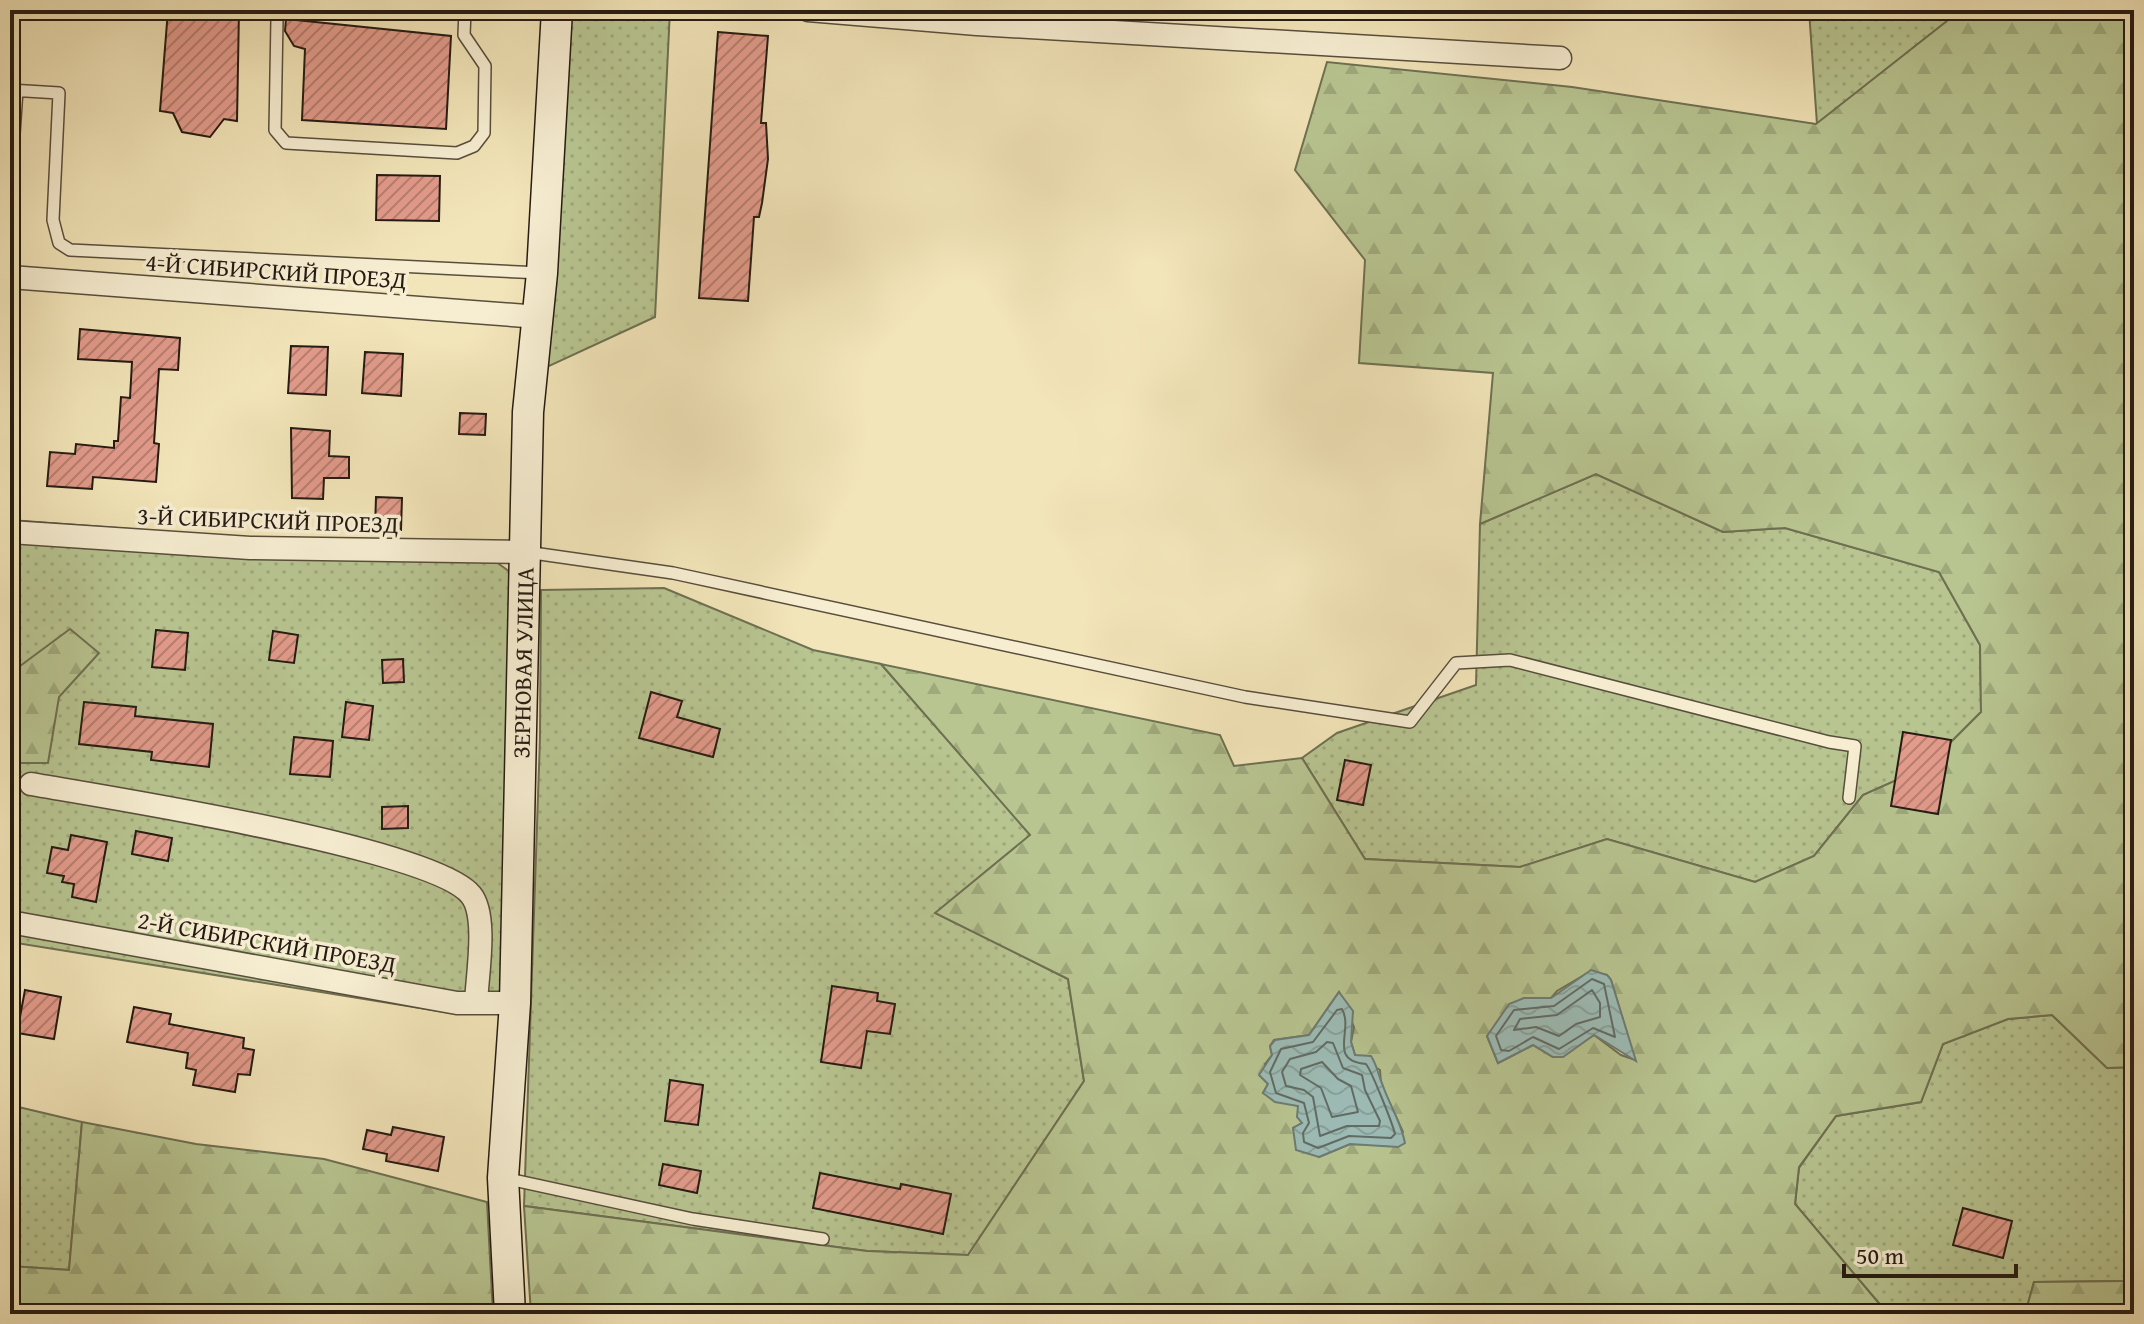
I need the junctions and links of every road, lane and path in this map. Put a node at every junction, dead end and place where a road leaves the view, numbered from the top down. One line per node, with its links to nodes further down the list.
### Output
1 (465, 10): 4 (lane)
2 (557, 10): 8 (street, ЗЕРНОВАЯ УЛИЦА)
3 (808, 10): 5 (street)
4 (277, 19)
5 (1560, 58)
6 (14, 90): 7 (lane); 8 (lane)
7 (10, 192)
8 (542, 273): 10 (street, ЗЕРНОВАЯ УЛИЦА)
9 (10, 277): 10 (street, 4-Й СИБИРСКИЙ ПРОЕЗД)
10 (539, 317): 12 (street, ЗЕРНОВАЯ УЛИЦА)
11 (10, 532): 12 (street, 3-Й СИБИРСКИЙ ПРОЕЗД)
12 (525, 552): 14 (lane); 17 (street, ЗЕРНОВАЯ УЛИЦА)
13 (31, 784): 16 (street)
14 (1849, 798)
15 (10, 922): 16 (street, 2-Й СИБИРСКИЙ ПРОЕЗД)
16 (476, 1003): 17 (street, 2-Й СИБИРСКИЙ ПРОЕЗД)
17 (515, 1003): 18 (street, ЗЕРНОВАЯ УЛИЦА)
18 (503, 1178): 19 (lane); 20 (street, ЗЕРНОВАЯ УЛИЦА)
19 (823, 1239)
20 (510, 1314)

